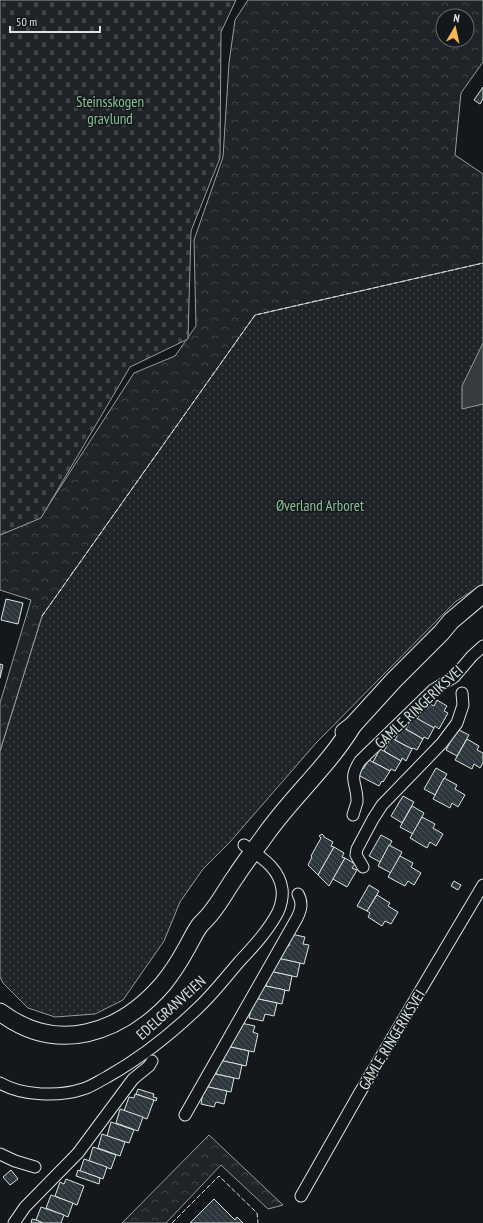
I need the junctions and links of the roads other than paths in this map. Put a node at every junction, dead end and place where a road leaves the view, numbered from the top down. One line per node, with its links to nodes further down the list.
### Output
1 (483, 594): 3 (main road)
2 (483, 608): 3 (main road)
3 (441, 633): 7 (main road)
4 (483, 646): 6 (street, GAMLE RINGERIKSVEI)
5 (462, 693): 8 (street, GAMLE RINGERIKSVEI)
6 (353, 815)
7 (248, 848): 11 (main road); 13 (street, EDELGRANVEIEN)
8 (363, 867)
9 (483, 885): 17 (street, GAMLE RINGERIKSVEI)
10 (298, 894): 14 (street)
11 (0, 1012)
12 (152, 1061): 18 (street)
13 (0, 1083)
14 (185, 1115)
15 (0, 1154): 16 (street)
16 (35, 1167)
17 (301, 1196)
18 (14, 1223)

